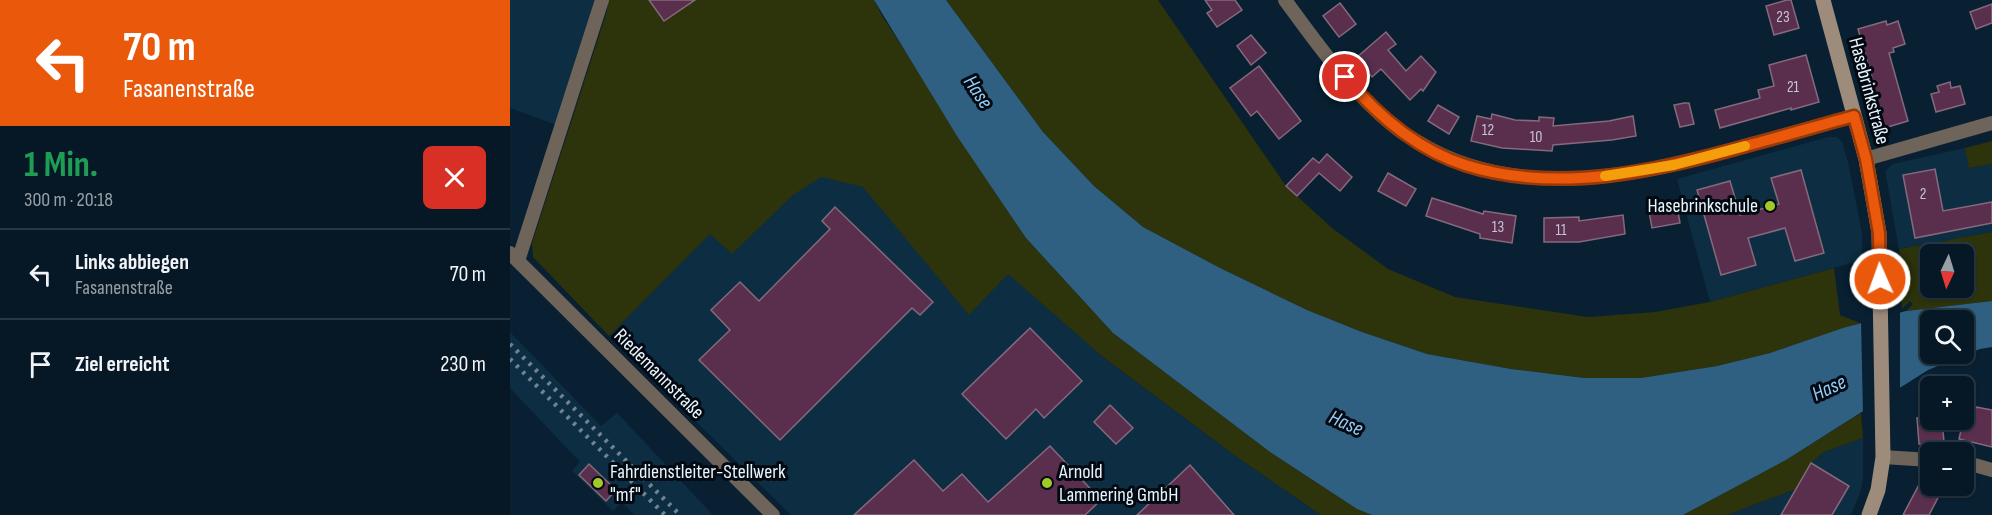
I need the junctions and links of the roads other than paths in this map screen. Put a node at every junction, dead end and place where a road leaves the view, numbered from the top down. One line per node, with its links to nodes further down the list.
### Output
1 (602, 0): 7 (street, Riedemannstraße)
2 (1285, 0): 4 (street)
3 (1823, 0): 4 (street, Hasebrinkstraße)
4 (1854, 116): 6 (street, Hasebrinkstraße)
5 (1992, 123): 6 (street)
6 (1866, 159): 8 (street, Hasebrinkstraße)
7 (514, 257): 12 (street, Riedemannstraße)
8 (1883, 457): 9 (street); 13 (street, Hasebrinkstraße)
9 (1920, 459)
10 (1974, 465): 11 (street)
11 (1992, 470)
12 (773, 515)
13 (1869, 515)

